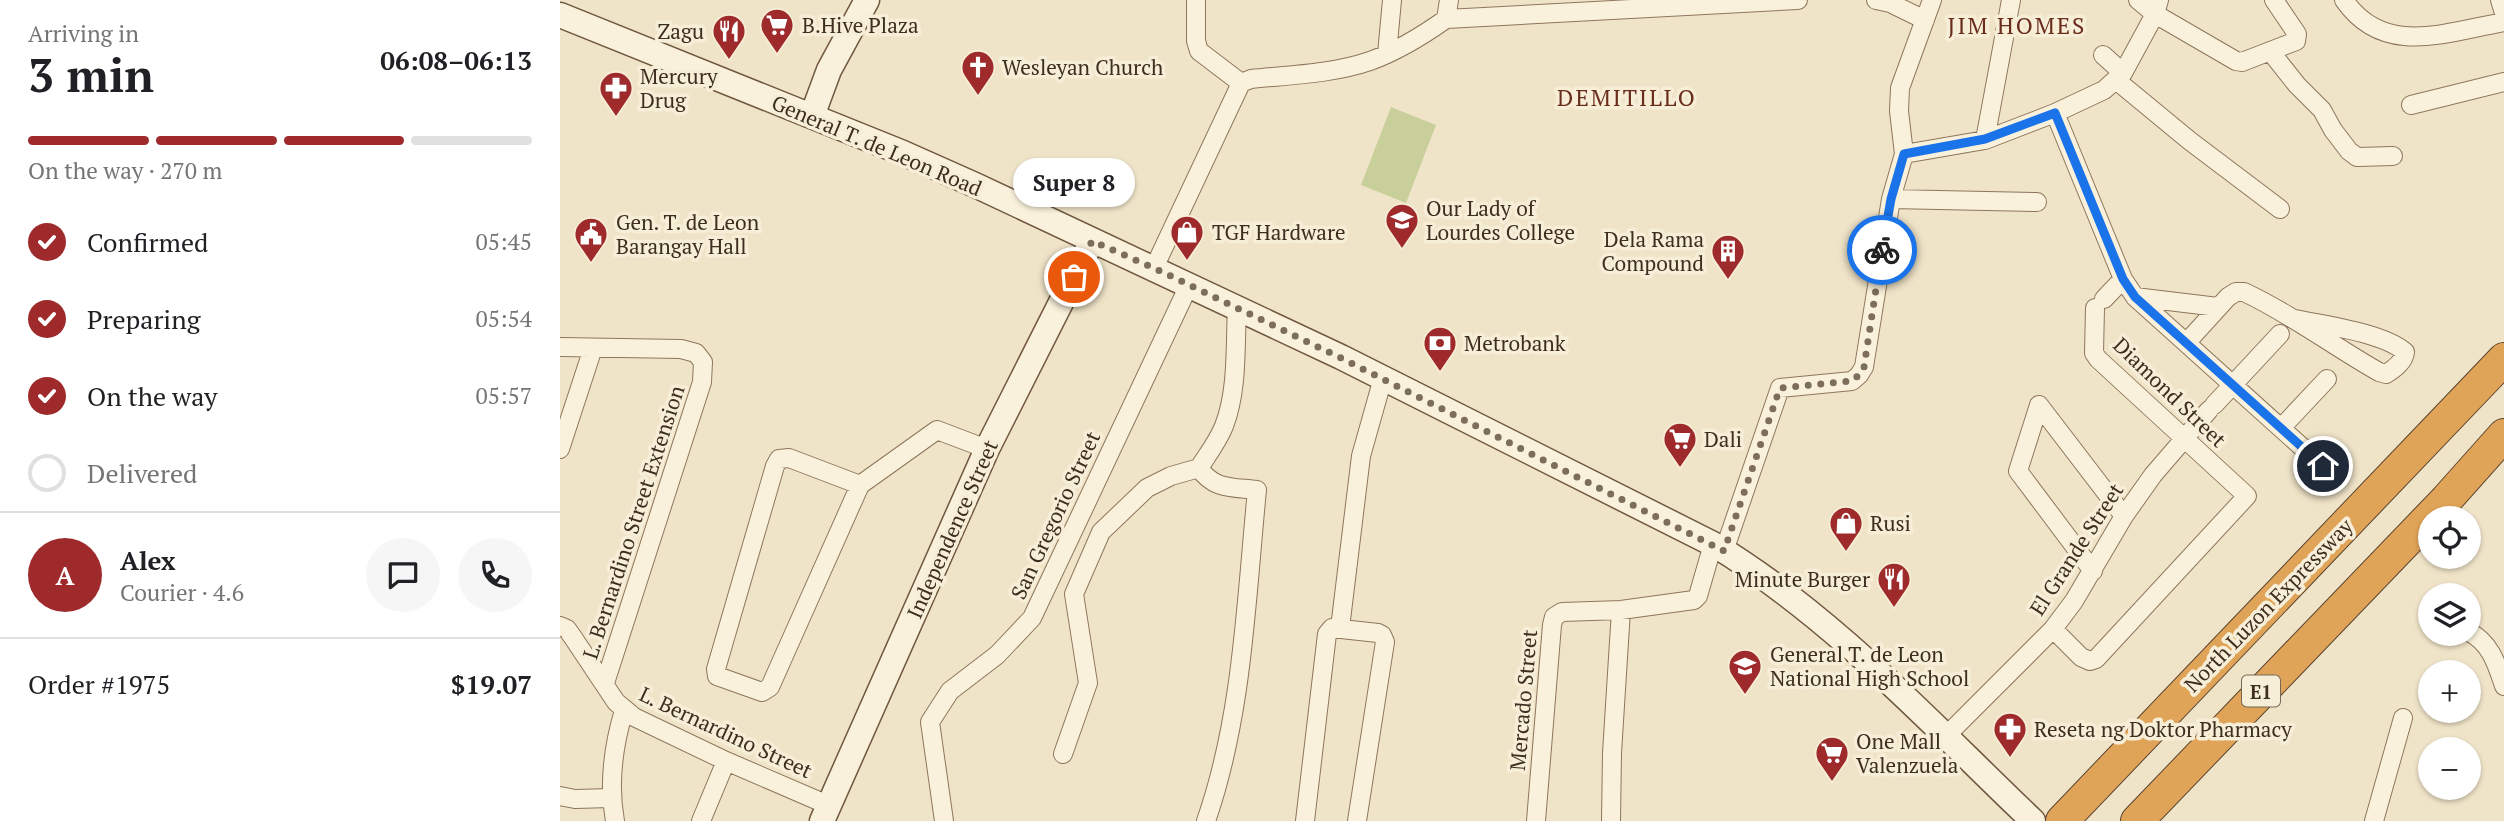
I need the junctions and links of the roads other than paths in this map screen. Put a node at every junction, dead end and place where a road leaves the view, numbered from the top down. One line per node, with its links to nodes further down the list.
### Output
1 (867, 0): 27 (main road)
2 (1196, 0): 24 (street)
3 (1392, 0): 20 (street)
4 (1449, 0): 16 (street)
5 (1798, 0): 16 (street)
6 (1876, 0): 17 (street)
7 (1932, 0): 17 (street)
8 (2011, 0): 28 (street)
9 (2138, 0): 13 (street)
10 (2274, 0): 19 (street)
11 (2344, 0): 18 (street)
12 (2500, 0): 14 (street)
13 (2157, 7): 19 (street); 22 (street)
14 (2504, 13)
15 (560, 15): 27 (main road, General T. de Leon Road)
16 (1446, 19): 20 (street)
17 (1925, 20): 29 (street)
18 (2504, 22)
19 (2270, 51): 30 (street)
20 (1387, 54): 24 (street)
21 (2103, 55): 22 (street)
22 (2120, 77): 26 (street); 33 (street)
23 (2504, 82): 25 (street)
24 (1241, 83): 35 (street)
25 (2411, 105)
26 (2055, 113): 28 (street); 36 (street)
27 (812, 116): 34 (main road, General T. de Leon Road)
28 (1985, 139): 29 (street)
29 (1904, 154): 31 (street)
30 (2393, 156)
31 (1891, 199): 32 (street); 59 (street)
32 (2038, 202)
33 (2280, 209)
34 (1092, 241): 35 (main road, General T. de Leon Road); 54 (main road, Independence Street)
35 (1154, 268): 37 (main road, General T. de Leon Road)
36 (2123, 279): 38 (street); 52 (street, Diamond Street)
37 (1189, 285): 39 (main road, General T. de Leon Road); 78 (street, San Gregorio Street)
38 (2135, 297): 40 (street); 43 (street)
39 (1237, 307): 47 (main road, General T. de Leon Road); 56 (street)
40 (2218, 307): 41 (street); 43 (street)
41 (2295, 318): 41 (street)
42 (2280, 334): 49 (street, El Grande Street)
43 (2187, 342): 49 (street)
44 (560, 347): 45 (street, L. Bernardino Street Extension)
45 (593, 348): 53 (street); 66 (street, L. Bernardino Street Extension)
46 (2504, 359): 85 (highway, North Luzon Expressway / E1)
47 (1383, 378): 59 (main road, General T. de Leon Road); 63 (street)
48 (2327, 379): 50 (street)
49 (2233, 384): 50 (street); 52 (street, El Grande Street)
50 (2281, 428): 55 (street)
51 (2504, 435): 86 (highway, E1)
52 (2185, 438): 58 (street, El Grande Street); 64 (street, Diamond Street)
53 (560, 449)
54 (987, 449): 57 (street); 75 (main road, Independence Street)
55 (2323, 466)
56 (1199, 468): 71 (street); 79 (street)
57 (860, 485): 57 (street)
58 (2124, 516): 60 (street, El Grande Street); 60 (street)
59 (1719, 547): 61 (street, Mercado Street); 70 (main road, General T. de Leon Road)
60 (2093, 571): 64 (street, El Grande Street)
61 (1621, 610): 82 (street, Mercado Street); 83 (street)
62 (560, 626): 66 (street, L. Bernardino Street)
63 (1339, 628): 80 (street); 81 (street)
64 (2053, 629): 70 (street, El Grande Street)
65 (2481, 641): 67 (street)
66 (605, 683): 68 (street, L. Bernardino Street)
67 (2504, 686)
68 (624, 710): 72 (street, L. Bernardino Street); 74 (street)
69 (2403, 718): 87 (street)
70 (1945, 737): 84 (main road, General T. de Leon Road)
71 (1063, 754)
72 (726, 761): 75 (street, L. Bernardino Street); 77 (street)
73 (560, 796): 74 (street)
74 (611, 798): 76 (street)
75 (825, 813)
76 (615, 821)
77 (701, 821)
78 (944, 821)
79 (1206, 821)
80 (1305, 821)
81 (1357, 821)
82 (1536, 821)
83 (1611, 821)
84 (2033, 821)
85 (2062, 821)
86 (2137, 821)
87 (2374, 821)

